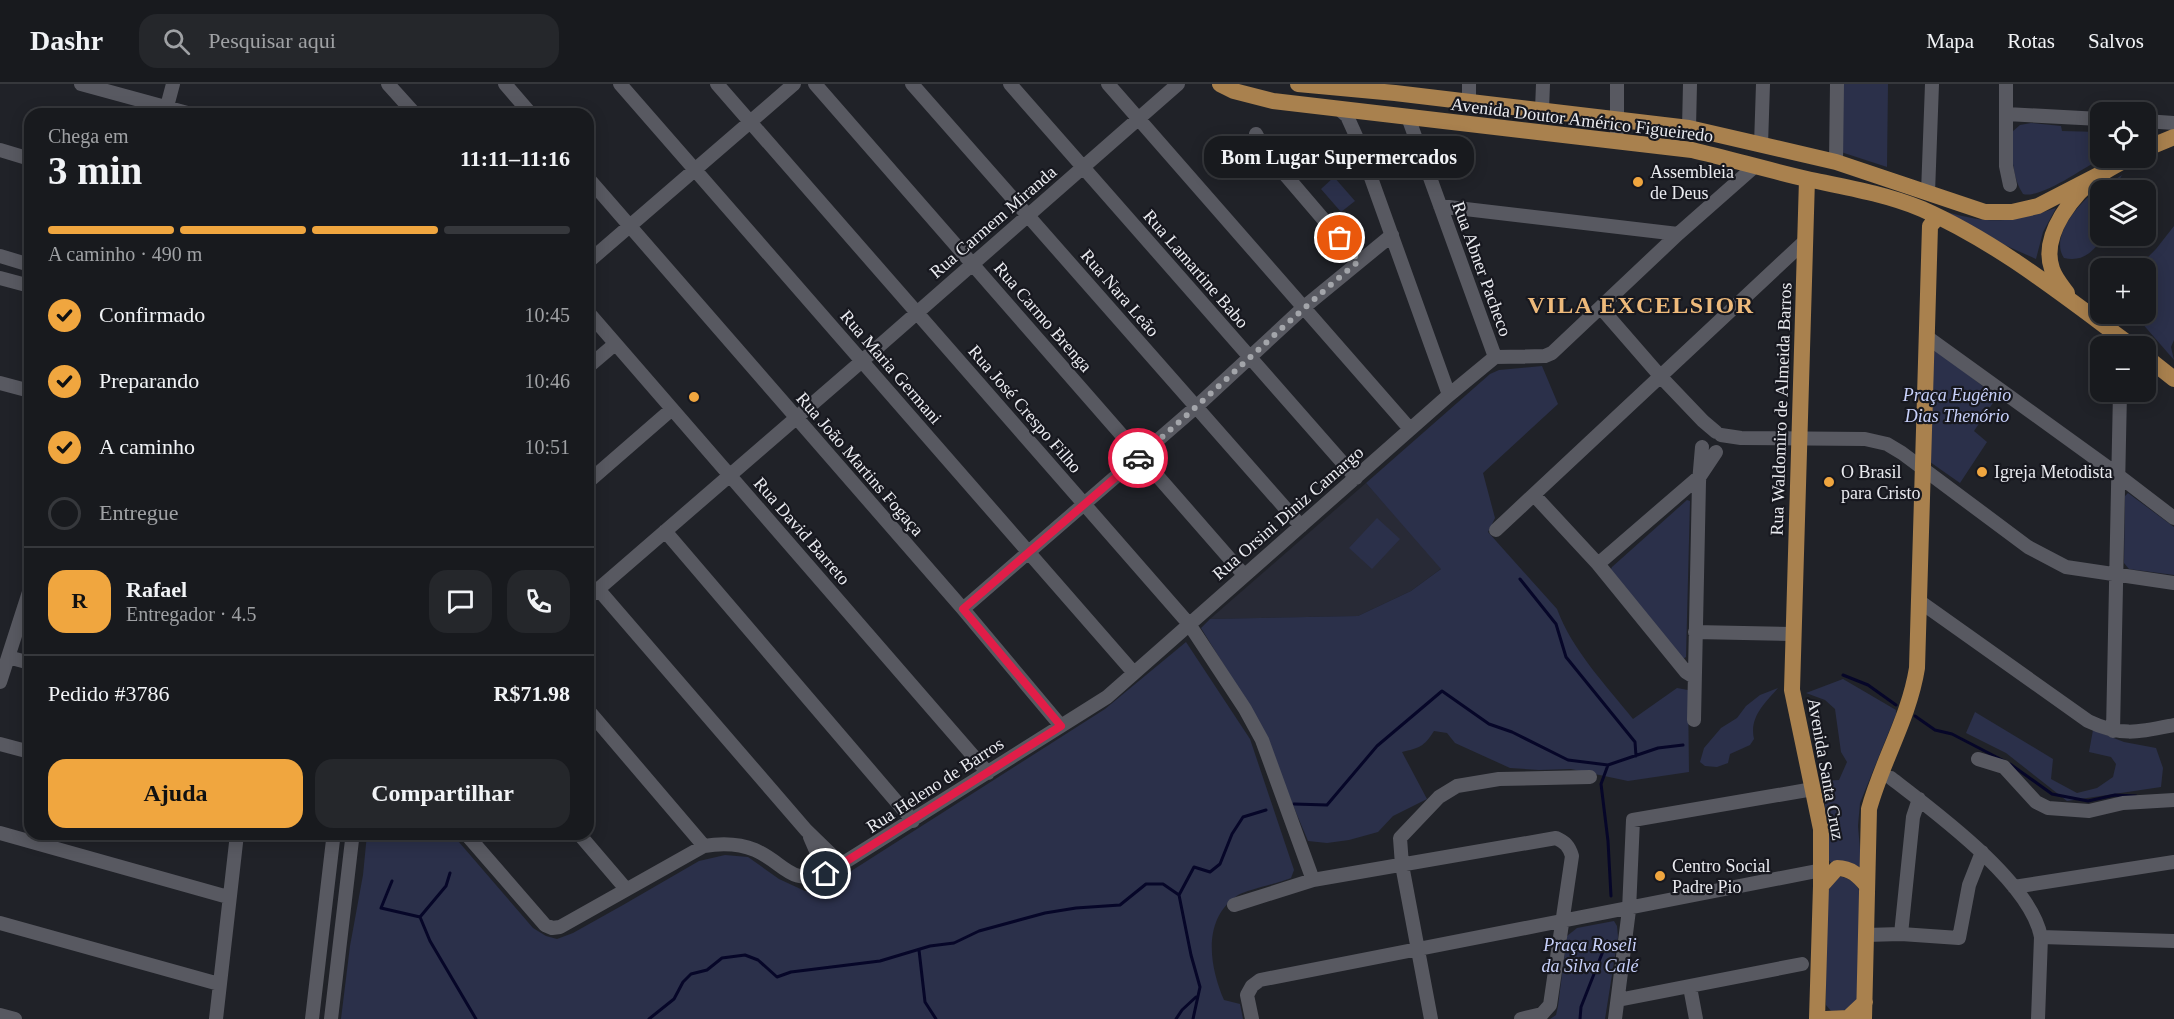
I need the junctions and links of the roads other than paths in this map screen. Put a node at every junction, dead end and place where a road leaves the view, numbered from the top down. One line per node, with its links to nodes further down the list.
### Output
1 (81, 84): 27 (street)
2 (173, 84): 28 (street)
3 (408, 84): 24 (street)
4 (505, 84): 30 (street)
5 (620, 84): 53 (street, Rua Maria Germani)
6 (717, 84): 37 (street, Rua José Crespo Filho)
7 (794, 84): 37 (street)
8 (815, 84): 71 (street, Rua Carmo Brenga)
9 (912, 84): 61 (street, Rua Nara Leão)
10 (1010, 84): 50 (street, Rua Lamartine Babo)
11 (1108, 84): 35 (street)
12 (1178, 84): 35 (street, Rua Carmem Miranda)
13 (1220, 84): 26 (main road, Avenida Doutor Américo Figueiredo)
14 (1298, 84): 26 (main road, Avenida Doutor Américo Figueiredo)
15 (1469, 84): 25 (street)
16 (1543, 84): 31 (street)
17 (1617, 84): 36 (street)
18 (1690, 84): 40 (street)
19 (1763, 84): 46 (street)
20 (1837, 84): 49 (street)
21 (1932, 84): 59 (street)
22 (2006, 84): 32 (street)
23 (1395, 88): 25 (main road, Avenida Doutor Américo Figueiredo); 26 (main road, Avenida Doutor Américo Figueiredo)
24 (393, 89): 29 (street)
25 (1469, 102): 31 (main road, Avenida Doutor Américo Figueiredo)
26 (1351, 106): 33 (main road, Avenida Doutor Américo Figueiredo); 65 (street)
27 (157, 108)
28 (167, 108)
29 (410, 108)
30 (526, 108)
31 (1542, 110): 36 (main road, Avenida Doutor Américo Figueiredo)
32 (2006, 114): 34 (street); 57 (street)
33 (1408, 117): 44 (main road, Avenida Doutor Américo Figueiredo); 60 (street, Rua Abner Pacheco)
34 (2090, 118)
35 (1138, 119): 50 (street, Rua Carmem Miranda); 76 (street)
36 (1617, 119): 40 (main road, Avenida Doutor Américo Figueiredo); 44 (street)
37 (750, 122): 53 (street); 79 (street, Rua José Crespo Filho)
38 (2156, 122): 39 (street)
39 (2174, 123)
40 (1689, 128): 42 (main road, Avenida Doutor Américo Figueiredo)
41 (1256, 134): 69 (street)
42 (1720, 135): 46 (main road, Avenida Doutor Américo Figueiredo); 51 (main road)
43 (2174, 137): 45 (main road)
44 (1617, 141): 51 (main road, Avenida Doutor Américo Figueiredo)
45 (2156, 144)
46 (1761, 145): 49 (main road, Avenida Doutor Américo Figueiredo)
47 (0, 150): 48 (street)
48 (24, 157)
49 (1836, 162): 58 (main road, Avenida Doutor Américo Figueiredo)
50 (1082, 167): 61 (street, Rua Carmem Miranda); 85 (street, Rua Lamartine Babo)
51 (1754, 167): 55 (main road, Avenida Doutor Américo Figueiredo); 64 (street, Rua Abner Pacheco)
52 (2112, 168): 54 (main road)
53 (695, 170): 63 (street); 86 (street, Rua Maria Germani)
54 (2098, 176): 59 (main road, Avenida Doutor Américo Figueiredo); 78 (main road)
55 (1804, 180): 58 (main road); 62 (main road, Avenida Doutor Américo Figueiredo); 66 (main road, Rua Waldomiro de Almeida Barros)
56 (594, 185): 63 (street, Rua João Martins Fogaça)
57 (2010, 185)
58 (1910, 187): 59 (main road, Avenida Doutor Américo Figueiredo)
59 (1928, 193)
60 (1440, 206): 64 (street); 84 (street, Rua Abner Pacheco)
61 (1028, 215): 71 (street, Rua Carmem Miranda); 95 (street, Rua Nara Leão)
62 (1938, 217): 78 (main road, Avenida Doutor Américo Figueiredo); 81 (main road, Avenida Santa Cruz)
63 (630, 226): 68 (street); 98 (street, Rua João Martins Fogaça)
64 (1678, 234): 77 (street, Rua Abner Pacheco)
65 (1392, 235): 69 (street); 93 (street)
66 (1805, 241): 72 (street); 73 (main road, Rua Waldomiro de Almeida Barros)
67 (0, 256): 70 (street)
68 (594, 257)
69 (1359, 261): 76 (street)
70 (24, 263)
71 (973, 263): 79 (street, Rua Carmem Miranda); 104 (street, Rua Carmo Brenga)
72 (1780, 266): 73 (street); 89 (street)
73 (1804, 275): 101 (main road, Rua Waldomiro de Almeida Barros)
74 (0, 278): 75 (street)
75 (24, 284)
76 (1303, 308): 85 (street); 99 (street)
77 (1601, 308): 84 (street, Rua Abner Pacheco); 89 (street)
78 (2082, 308): 82 (main road, Avenida Doutor Américo Figueiredo)
79 (917, 313): 86 (street, Rua Carmem Miranda); 112 (street, Rua José Crespo Filho)
80 (594, 319): 83 (street, Rua David Barreto)
81 (1927, 336): 105 (main road, Avenida Santa Cruz); 107 (street)
82 (2115, 336)
83 (615, 344): 87 (street); 96 (street, Rua David Barreto)
84 (1495, 357): 93 (street, Rua Orsini Diniz Camargo)
85 (1251, 359): 95 (street); 110 (street, Rua Lamartine Babo)
86 (862, 361): 98 (street, Rua Carmem Miranda); 117 (street, Rua Maria Germani)
87 (594, 362)
88 (2156, 365): 90 (main road)
89 (1661, 377): 97 (street); 111 (street)
90 (2174, 379)
91 (1, 386): 92 (street)
92 (24, 390)
93 (1449, 395): 99 (street, Rua Orsini Diniz Camargo)
94 (2120, 402): 107 (street)
95 (1196, 407): 104 (street); 114 (street, Rua Nara Leão)
96 (672, 409): 106 (street, Rua David Barreto); 109 (street)
97 (1692, 410): 100 (street); 102 (street)
98 (796, 418): 106 (street, Rua Carmem Miranda); 126 (street, Rua João Martins Fogaça)
99 (1410, 429): 110 (street, Rua Orsini Diniz Camargo)
100 (1719, 434): 101 (street); 102 (street); 103 (street)
101 (1800, 439): 105 (street); 129 (main road, Rua Waldomiro de Almeida Barros)
102 (1702, 442): 103 (street); 108 (street)
103 (1716, 452): 108 (street)
104 (1141, 456): 112 (street); 120 (street, Rua Carmo Brenga)
105 (1922, 466): 119 (street); 124 (main road, Avenida Santa Cruz)
106 (730, 475): 116 (street, Rua Carmem Miranda); 144 (street, Rua David Barreto)
107 (2117, 475): 113 (street); 119 (street)
108 (1700, 476): 118 (street); 128 (street)
109 (594, 477)
110 (1356, 478): 114 (street, Rua Orsini Diniz Camargo)
111 (1534, 495): 115 (street); 118 (street)
112 (1084, 504): 117 (street); 127 (street, Rua José Crespo Filho)
113 (2174, 518)
114 (1301, 526): 120 (street, Rua Orsini Diniz Camargo)
115 (1496, 530)
116 (664, 531): 122 (street, Rua Carmem Miranda); 150 (street)
117 (1028, 552): 126 (street); 132 (street, Rua Maria Germani)
118 (1598, 564): 133 (street)
119 (2116, 574): 121 (street); 140 (street)
120 (1244, 575): 127 (street, Rua Orsini Diniz Camargo)
121 (2174, 583)
122 (594, 593)
123 (594, 595): 151 (street)
124 (1919, 601): 140 (street); 146 (main road, Avenida Santa Cruz)
125 (24, 608): 130 (street)
126 (963, 609): 139 (street, Rua João Martins Fogaça)
127 (1189, 624): 132 (street, Rua Orsini Diniz Camargo); 169 (street, Rua José Crespo Filho)
128 (1695, 632): 129 (street); 133 (street)
129 (1793, 634): 147 (main road, Avenida Santa Cruz)
130 (8, 657): 131 (street); 134 (street)
131 (24, 661)
132 (1134, 673): 135 (street, Rua Orsini Diniz Camargo)
133 (1694, 676): 137 (street)
134 (0, 682)
135 (1107, 697): 139 (street, Rua Heleno de Barros)
136 (594, 717): 162 (street)
137 (1694, 720)
138 (2174, 725): 140 (street)
139 (1061, 726): 144 (street, Rua Heleno de Barros)
140 (2113, 731)
141 (0, 744): 142 (street)
142 (24, 750)
143 (1978, 759): 149 (street)
144 (988, 773): 150 (street, Rua Heleno de Barros)
145 (1590, 777): 166 (street)
146 (1885, 778): 148 (street); 170 (main road, Avenida Santa Cruz)
147 (1813, 789): 168 (main road, Avenida Santa Cruz); 175 (street)
148 (1919, 799): 163 (street); 178 (street)
149 (2174, 800)
150 (913, 821): 165 (street, Rua Heleno de Barros)
151 (806, 830): 165 (street); 167 (street)
152 (0, 833): 153 (street)
153 (24, 840)
154 (25, 840): 173 (street)
155 (236, 840): 173 (street)
156 (334, 840): 195 (street)
157 (337, 840): 158 (street)
158 (350, 840)
159 (352, 840): 196 (street)
160 (471, 840): 172 (street, Rua Heleno de Barros)
161 (584, 840): 172 (street)
162 (704, 846): 167 (street, Rua Heleno de Barros); 172 (street, Rua Heleno de Barros)
163 (1982, 852): 171 (street); 178 (street)
164 (2174, 862): 171 (street)
165 (842, 865): 167 (street, Rua Heleno de Barros)
166 (1402, 865): 169 (street); 176 (street); 182 (street)
167 (826, 874)
168 (1827, 875): 170 (main road); 175 (street); 183 (main road, Avenida Santa Cruz)
169 (1313, 880): 174 (street)
170 (1867, 886): 179 (main road, Avenida Santa Cruz)
171 (2014, 887): 180 (street)
172 (626, 889)
173 (228, 897): 186 (street)
174 (1234, 905)
175 (1629, 910): 176 (street); 188 (street)
176 (1563, 921): 182 (street); 199 (street)
177 (0, 923): 186 (street)
178 (1901, 934): 179 (street)
179 (1866, 935): 190 (main road, Avenida Santa Cruz)
180 (2041, 937): 181 (street); 205 (street)
181 (2174, 941)
182 (1418, 948): 197 (street); 198 (street)
183 (1819, 953): 184 (street); 185 (main road, Avenida Santa Cruz)
184 (1802, 964): 185 (street); 187 (street)
185 (1818, 970): 189 (main road, Avenida Santa Cruz)
186 (219, 984): 194 (street)
187 (1690, 987): 188 (street); 201 (street)
188 (1618, 1000): 200 (street)
189 (1817, 1000): 192 (main road); 202 (main road, Avenida Santa Cruz)
190 (1865, 1002): 192 (main road); 204 (main road, Avenida Santa Cruz)
191 (0, 1015): 193 (street)
192 (1826, 1018): 203 (main road)
193 (15, 1019)
194 (216, 1019)
195 (312, 1019)
196 (331, 1019)
197 (1252, 1019)
198 (1431, 1019)
199 (1521, 1019)
200 (1615, 1019)
201 (1696, 1019)
202 (1817, 1019)
203 (1831, 1019)
204 (1864, 1019)
205 (2038, 1019)

